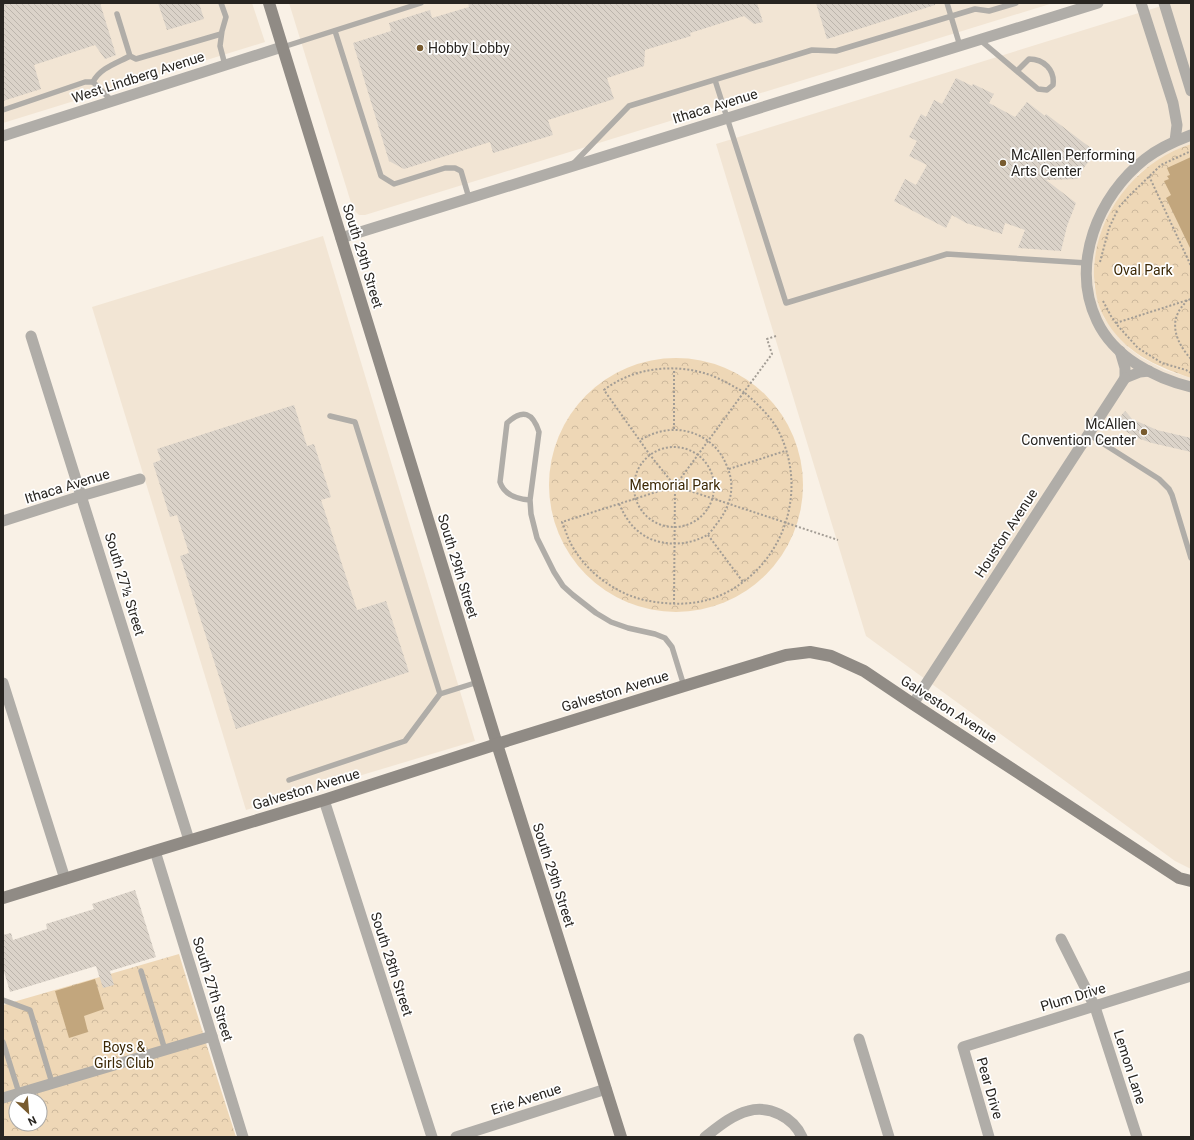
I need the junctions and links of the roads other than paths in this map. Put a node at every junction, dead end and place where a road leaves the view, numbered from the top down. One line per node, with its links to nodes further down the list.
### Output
1 (221, 3): 12 (lane)
2 (269, 3): 15 (street, South 29th Street)
3 (422, 3): 11 (lane)
4 (947, 3): 10 (lane)
5 (1016, 3): 10 (lane)
6 (1098, 3): 13 (street, Ithaca Avenue)
7 (1141, 3): 27 (street)
8 (1164, 3): 21 (street)
9 (117, 14): 16 (lane)
10 (951, 16): 14 (lane); 19 (lane)
11 (335, 30): 15 (lane); 29 (lane)
12 (221, 34): 16 (lane); 17 (lane)
13 (980, 40): 14 (street, Ithaca Avenue); 18 (lane)
14 (960, 46): 24 (street, Ithaca Avenue)
15 (282, 47): 17 (street, West Lindberg Avenue); 30 (street, South 29th Street)
16 (130, 56): 20 (lane)
17 (225, 65): 22 (street, West Lindberg Avenue)
18 (1017, 71): 18 (lane)
19 (715, 80): 24 (lane); 28 (lane)
20 (93, 82): 22 (lane); 23 (lane)
21 (1191, 92)
22 (112, 101): 26 (street, West Lindberg Avenue)
23 (3, 110)
24 (727, 118): 28 (street, Ithaca Avenue); 31 (lane)
25 (1191, 135): 27 (street)
26 (3, 136)
27 (1175, 141): 31 (street)
28 (570, 167): 29 (street, Ithaca Avenue)
29 (469, 198): 30 (street, Ithaca Avenue)
30 (341, 238): 44 (street, South 29th Street)
31 (1086, 263): 33 (street)
32 (31, 336): 40 (street, South 27½ Street)
33 (1120, 350): 34 (street); 35 (street)
34 (1149, 371): 35 (street); 36 (street)
35 (1125, 378): 38 (street, Houston Avenue)
36 (1191, 388)
37 (330, 416): 47 (lane)
38 (1088, 434): 43 (lane); 48 (street, Houston Avenue)
39 (140, 479): 40 (street, Ithaca Avenue)
40 (81, 496): 42 (street, Ithaca Avenue); 52 (street, South 27½ Street)
41 (530, 500): 41 (lane); 46 (lane)
42 (3, 521)
43 (1191, 558)
44 (479, 682): 47 (lane); 49 (street, South 29th Street)
45 (3, 683): 54 (street)
46 (684, 686): 48 (street, Galveston Avenue); 49 (street, Galveston Avenue)
47 (440, 694): 50 (lane)
48 (913, 704): 55 (street, Galveston Avenue)
49 (497, 744): 51 (street, Galveston Avenue); 68 (street, South 29th Street)
50 (289, 780)
51 (324, 800): 52 (street, Galveston Avenue); 72 (street, South 28th Street)
52 (189, 840): 53 (street, Galveston Avenue)
53 (154, 850): 54 (street, Galveston Avenue); 62 (street, South 27th Street)
54 (65, 879): 56 (street, Galveston Avenue)
55 (1191, 881)
56 (3, 898)
57 (1062, 939): 61 (street, Lemon Lane)
58 (141, 971): 66 (lane)
59 (1191, 976): 61 (street, Plum Drive)
60 (3, 1000): 67 (lane)
61 (1095, 1007): 65 (street, Plum Drive); 79 (street, Lemon Lane)
62 (212, 1036): 66 (street); 71 (street, South 27th Street)
63 (859, 1039): 77 (street)
64 (3, 1042): 69 (lane)
65 (963, 1047): 78 (street, Pear Drive)
66 (165, 1050): 67 (street)
67 (52, 1083): 70 (street)
68 (606, 1089): 73 (street, Erie Avenue); 74 (street, South 29th Street)
69 (19, 1092)
70 (22, 1092)
71 (243, 1137)
72 (432, 1137)
73 (456, 1137)
74 (621, 1137)
75 (705, 1137): 76 (street)
76 (802, 1137)
77 (889, 1137)
78 (989, 1137)
79 (1137, 1137)

